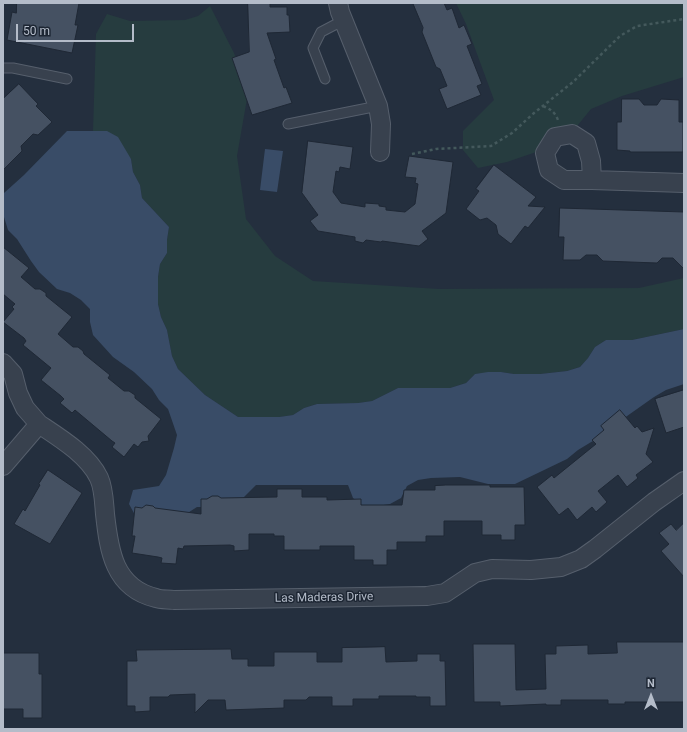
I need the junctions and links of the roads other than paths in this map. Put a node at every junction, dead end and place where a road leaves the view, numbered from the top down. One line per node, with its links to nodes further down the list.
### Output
1 (338, 3): 2 (street)
2 (344, 20): 5 (lane); 6 (street)
3 (3, 68): 4 (lane)
4 (67, 79)
5 (325, 79)
6 (378, 106): 7 (lane); 8 (street)
7 (288, 124)
8 (380, 152)
9 (592, 180): 10 (street)
10 (684, 183)
11 (3, 363): 12 (street, Las Maderas Drive)
12 (39, 424): 13 (street); 14 (street, Las Maderas Drive)
13 (3, 466)
14 (684, 481)

